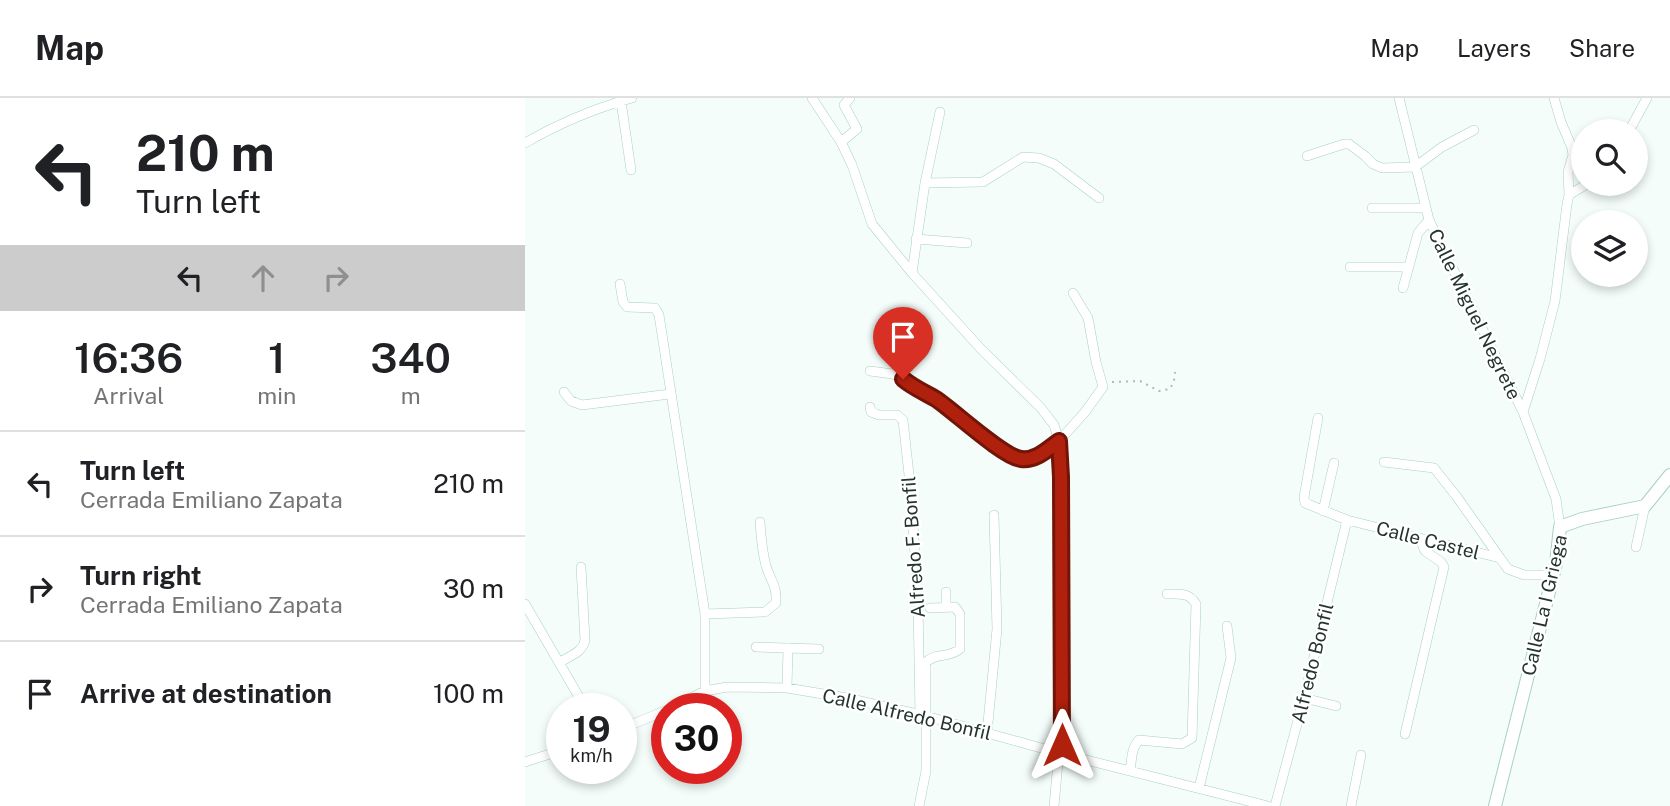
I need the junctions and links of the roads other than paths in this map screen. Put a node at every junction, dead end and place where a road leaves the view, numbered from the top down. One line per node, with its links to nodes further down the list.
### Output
1 (632, 98): 7 (street)
2 (812, 98): 11 (street)
3 (850, 98): 11 (street)
4 (1399, 98): 14 (street, Calle Miguel Negrete)
5 (1555, 98): 17 (street)
6 (1647, 98): 9 (street)
7 (621, 101): 12 (street); 15 (street)
8 (940, 113): 16 (street)
9 (1636, 119)
10 (1474, 130): 14 (street)
11 (841, 142): 26 (street)
12 (525, 143)
13 (1307, 156): 14 (street)
14 (1415, 167): 20 (street, Calle Miguel Negrete)
15 (631, 170)
16 (925, 183): 18 (street); 22 (street)
17 (1569, 195): 34 (street)
18 (1099, 198)
19 (1372, 208): 20 (street)
20 (1425, 208): 21 (street, Calle Miguel Negrete)
21 (1429, 220): 25 (street); 34 (street, Calle Miguel Negrete)
22 (916, 239): 23 (street); 26 (street)
23 (967, 243)
24 (1350, 267): 25 (street)
25 (1409, 267): 28 (street)
26 (912, 273): 36 (street)
27 (620, 284): 32 (street)
28 (1403, 288)
29 (1073, 292): 36 (street)
30 (870, 371): 36 (street)
31 (564, 392): 32 (street)
32 (670, 394): 56 (street)
33 (870, 407): 68 (street, Alfredo F. Bonfil)
34 (1523, 412): 45 (street, Calle Miguel Negrete)
35 (1318, 418): 41 (street, Calle Castel)
36 (1059, 441): 71 (street)
37 (1384, 462): 48 (street)
38 (1335, 463): 41 (street)
39 (1670, 475): 40 (street)
40 (1645, 506): 45 (street, Calle La I Griega); 47 (street)
41 (1323, 511): 43 (street, Calle Castel)
42 (994, 515): 69 (street)
43 (1347, 520): 46 (street, Calle Castel); 66 (street, Alfredo Bonfil)
44 (759, 522): 56 (street)
45 (1560, 527): 50 (street, Calle La I Griega)
46 (1420, 539): 48 (street, Calle Castel); 70 (street)
47 (1636, 547)
48 (1500, 558): 50 (street, Calle Castel)
49 (581, 567): 61 (street)
50 (1553, 575): 83 (street, Calle La I Griega)
51 (946, 592): 55 (street)
52 (1167, 594): 75 (street)
53 (525, 604): 61 (street)
54 (930, 608): 55 (street)
55 (946, 608): 68 (street)
56 (705, 614): 63 (street)
57 (1227, 626): 76 (street)
58 (756, 647): 59 (street)
59 (789, 648): 60 (street); 62 (street)
60 (819, 649)
61 (560, 662): 64 (street)
62 (787, 688): 63 (street, Calle Alfredo Bonfil); 68 (street, Calle Alfredo Bonfil)
63 (705, 691): 65 (street, Calle Alfredo Bonfil)
64 (577, 693)
65 (701, 693)
66 (1304, 698): 67 (street); 81 (street, Alfredo Bonfil)
67 (1336, 706)
68 (923, 716): 69 (street, Calle Alfredo Bonfil); 78 (street)
69 (987, 733): 71 (street, Calle Alfredo Bonfil)
70 (1405, 734)
71 (1059, 753): 75 (street, Calle Alfredo Bonfil); 79 (street)
72 (546, 755): 74 (street)
73 (1361, 755): 82 (street)
74 (525, 762)
75 (1131, 771): 76 (street, Calle Alfredo Bonfil)
76 (1199, 788): 77 (street, Calle Alfredo Bonfil)
77 (1254, 804): 80 (street, Calle Alfredo Bonfil)
78 (919, 806)
79 (1054, 806)
80 (1268, 806)
81 (1275, 806)
82 (1351, 806)
83 (1495, 806)

